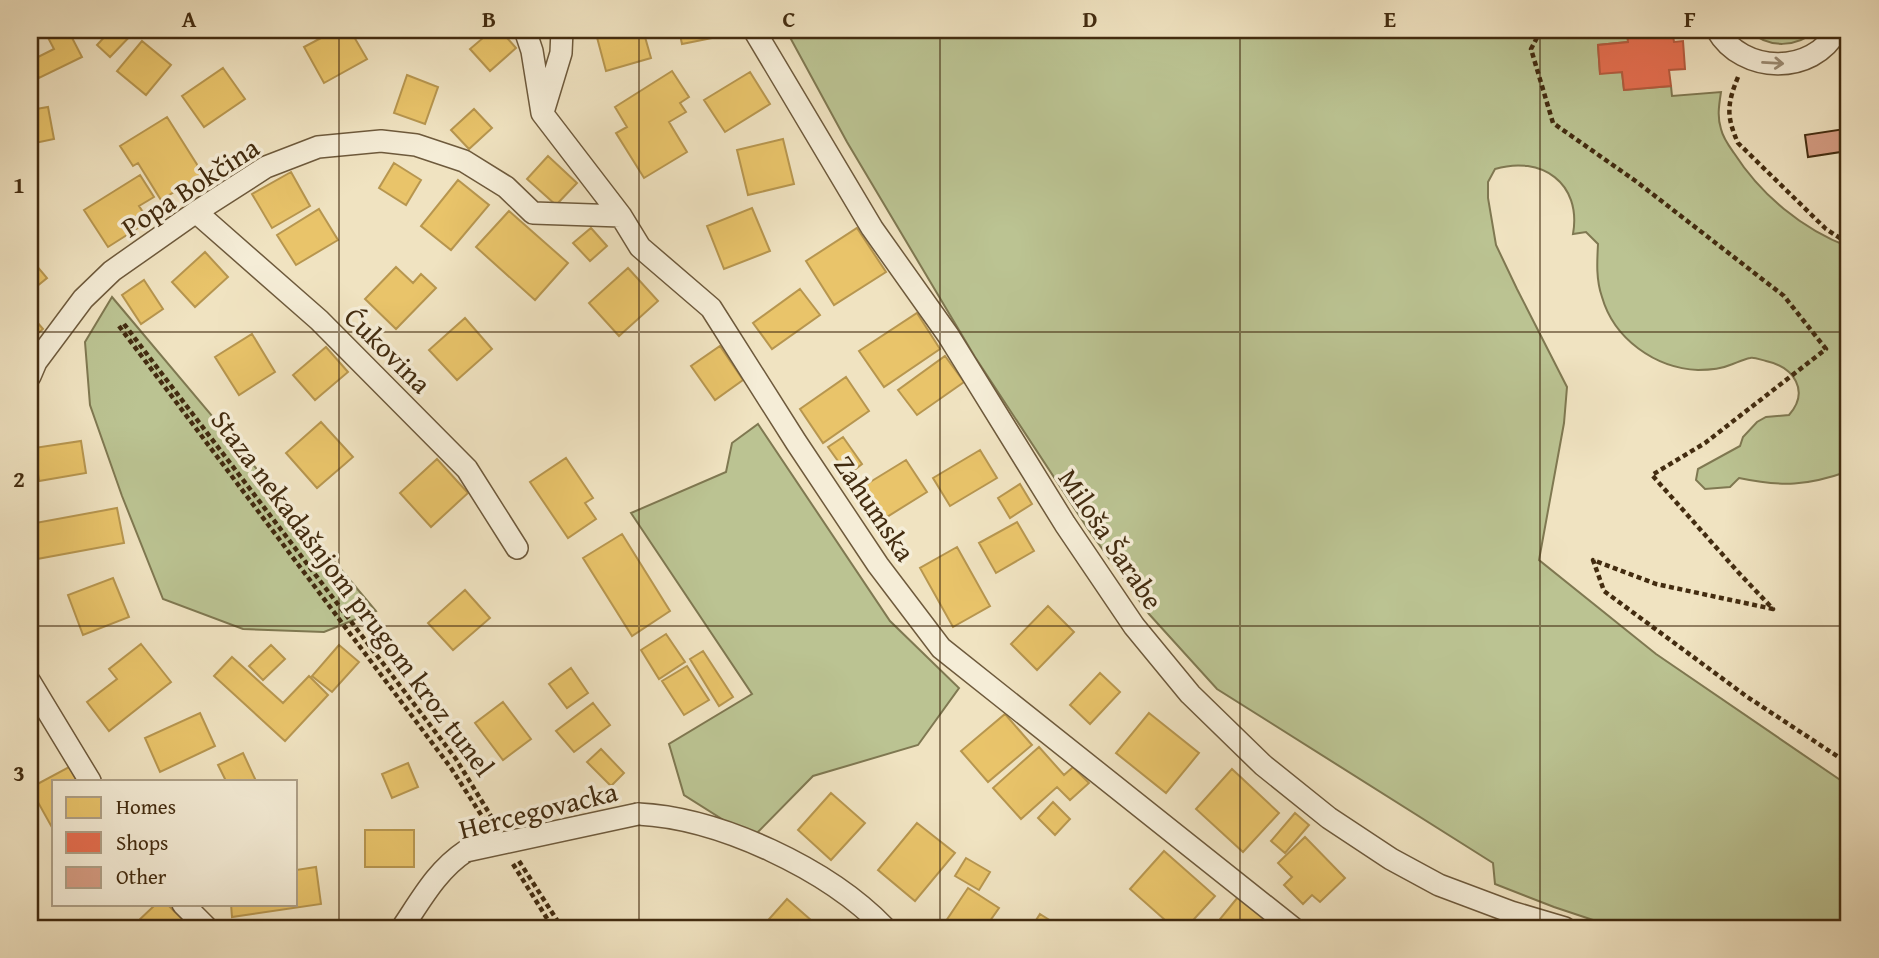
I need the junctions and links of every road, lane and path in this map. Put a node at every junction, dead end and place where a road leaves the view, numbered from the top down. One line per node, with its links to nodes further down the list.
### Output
1 (525, 30): 8 (street, Zahumska)
2 (562, 30): 8 (street)
3 (754, 30): 28 (street, Miloša Šarabe)
4 (1541, 30): 15 (path)
5 (1717, 30): 7 (street)
6 (1837, 30): 7 (street, one-way to 6)
7 (1746, 57): 11 (path)
8 (542, 113): 10 (street, Zahumska)
9 (196, 212): 10 (street, Popa Bokčina); 12 (street, Popa Bokčina); 13 (street, Ćukovina)
10 (621, 216): 27 (street, Zahumska)
11 (1849, 244)
12 (30, 376)
13 (517, 548)
14 (30, 682): 16 (street)
15 (1849, 764)
16 (89, 780)
17 (489, 826): 18 (path, Staza nekadašnjom prugom kroz tunel)
18 (497, 826)
19 (518, 859): 25 (path)
20 (511, 861): 24 (path)
21 (185, 906): 22 (street)
22 (207, 928)
23 (402, 928): 26 (street, Hercegovacka, bridge)
24 (553, 928)
25 (562, 928)
26 (884, 928)
27 (1293, 928)
28 (1565, 928)

